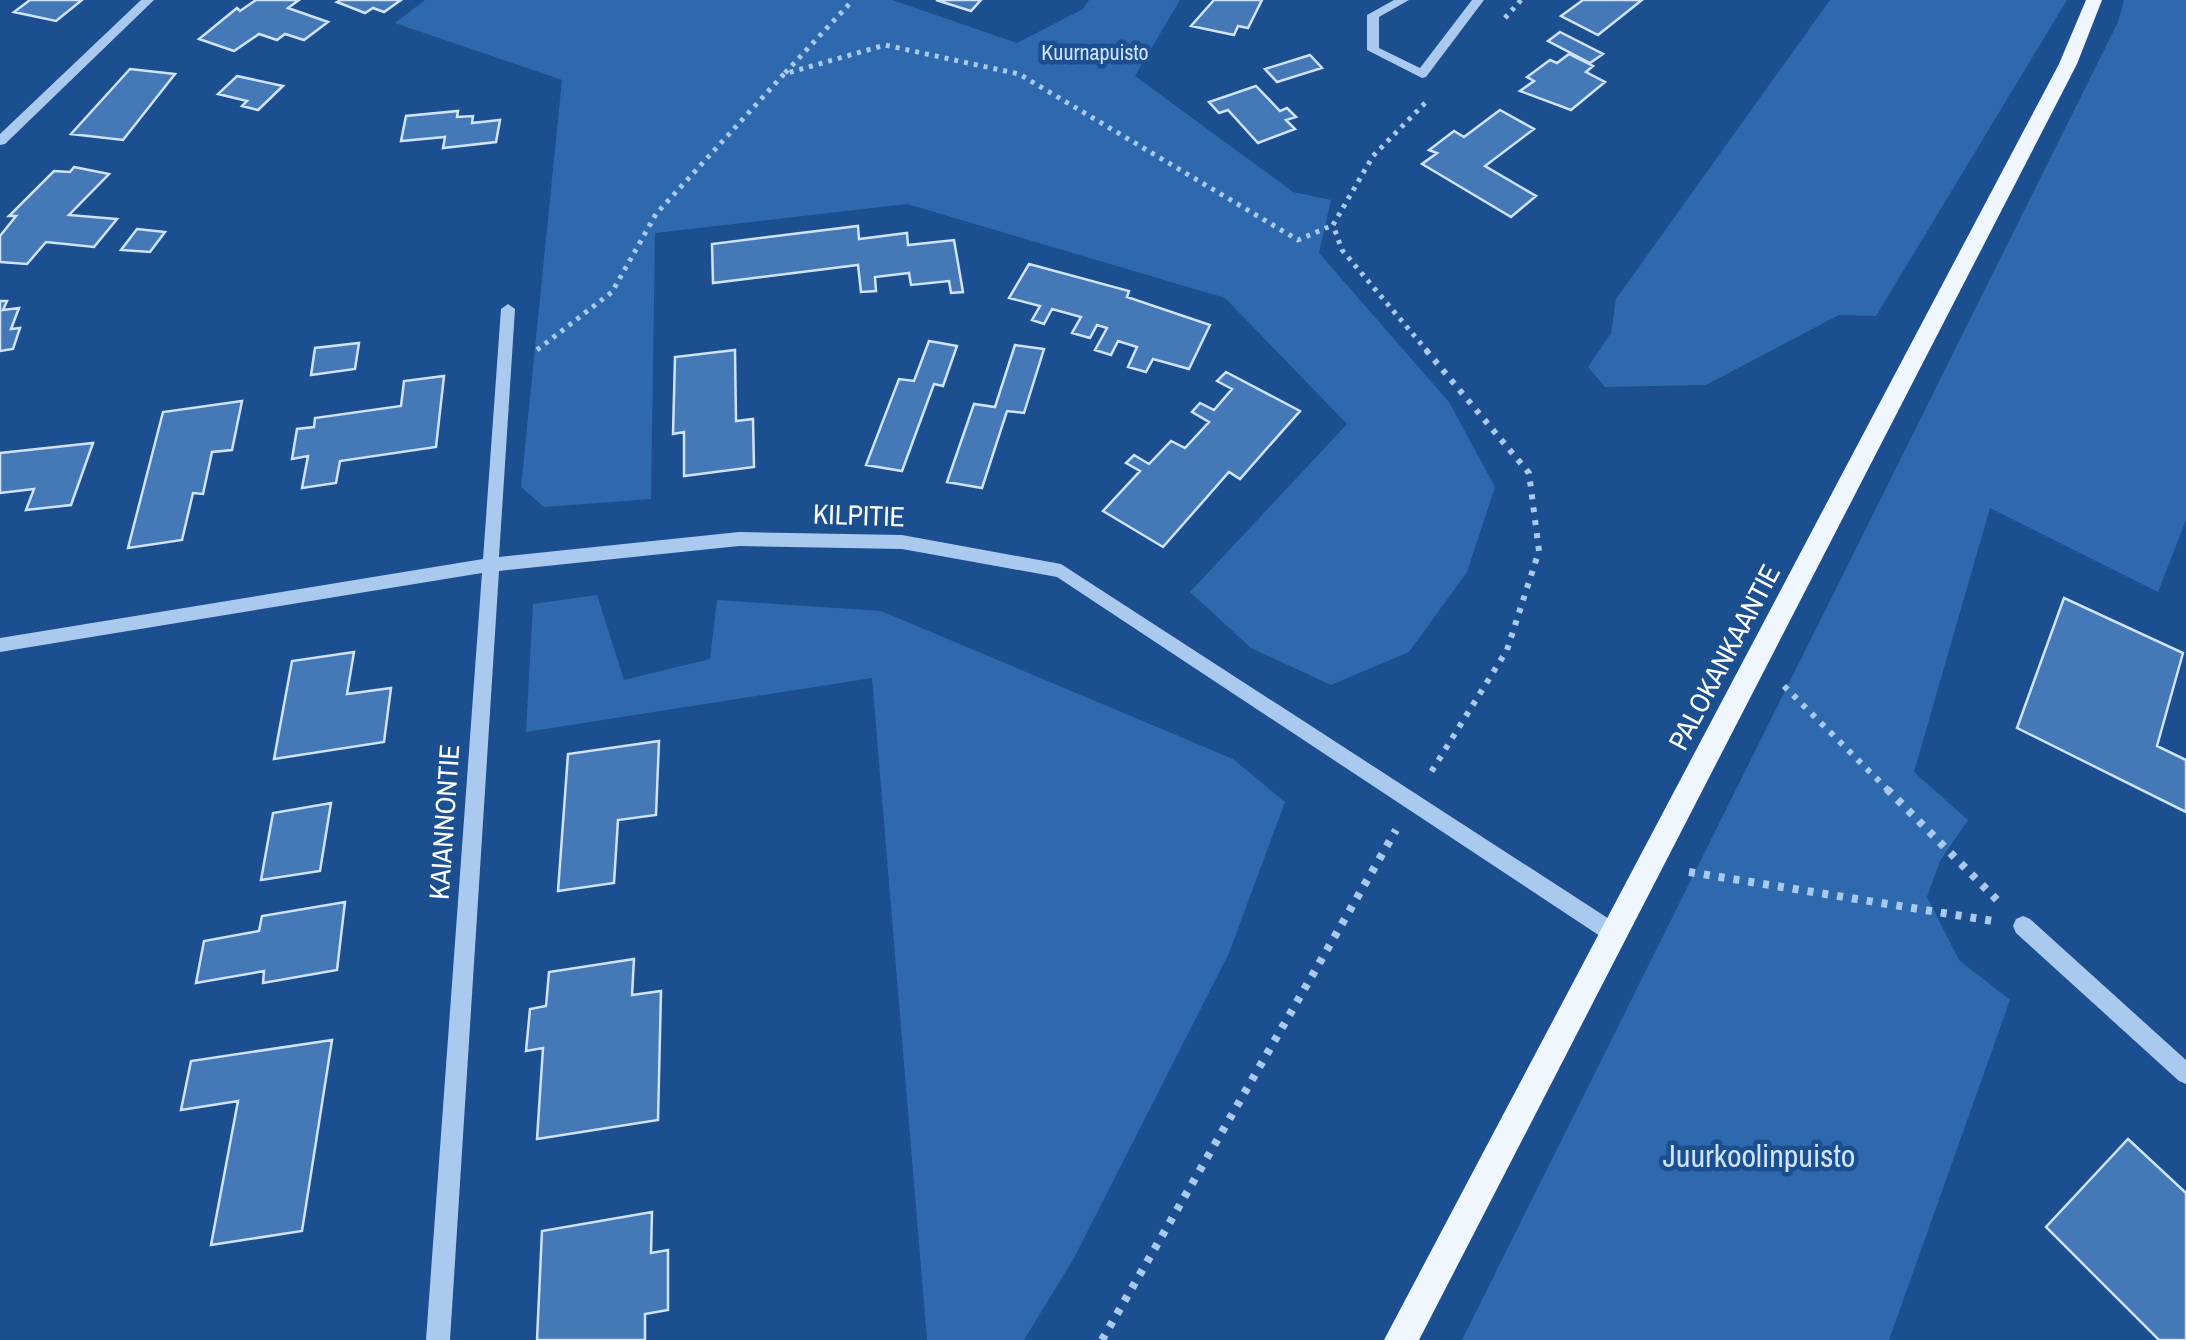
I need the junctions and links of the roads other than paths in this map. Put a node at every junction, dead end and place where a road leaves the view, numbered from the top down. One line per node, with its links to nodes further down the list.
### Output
1 (148, 0): 5 (street)
2 (1403, 0): 3 (street)
3 (1478, 0)
4 (2094, 0): 10 (main road, PALOKANKAANTIE)
5 (0, 141)
6 (508, 309): 7 (street, KAIANNONTIE)
7 (489, 565): 8 (street, KILPITIE); 10 (street, KILPITIE); 12 (street, KAIANNONTIE)
8 (0, 645)
9 (2024, 926): 11 (street)
10 (1612, 934): 13 (main road, PALOKANKAANTIE)
11 (2186, 1074)
12 (438, 1340)
13 (1401, 1340)

